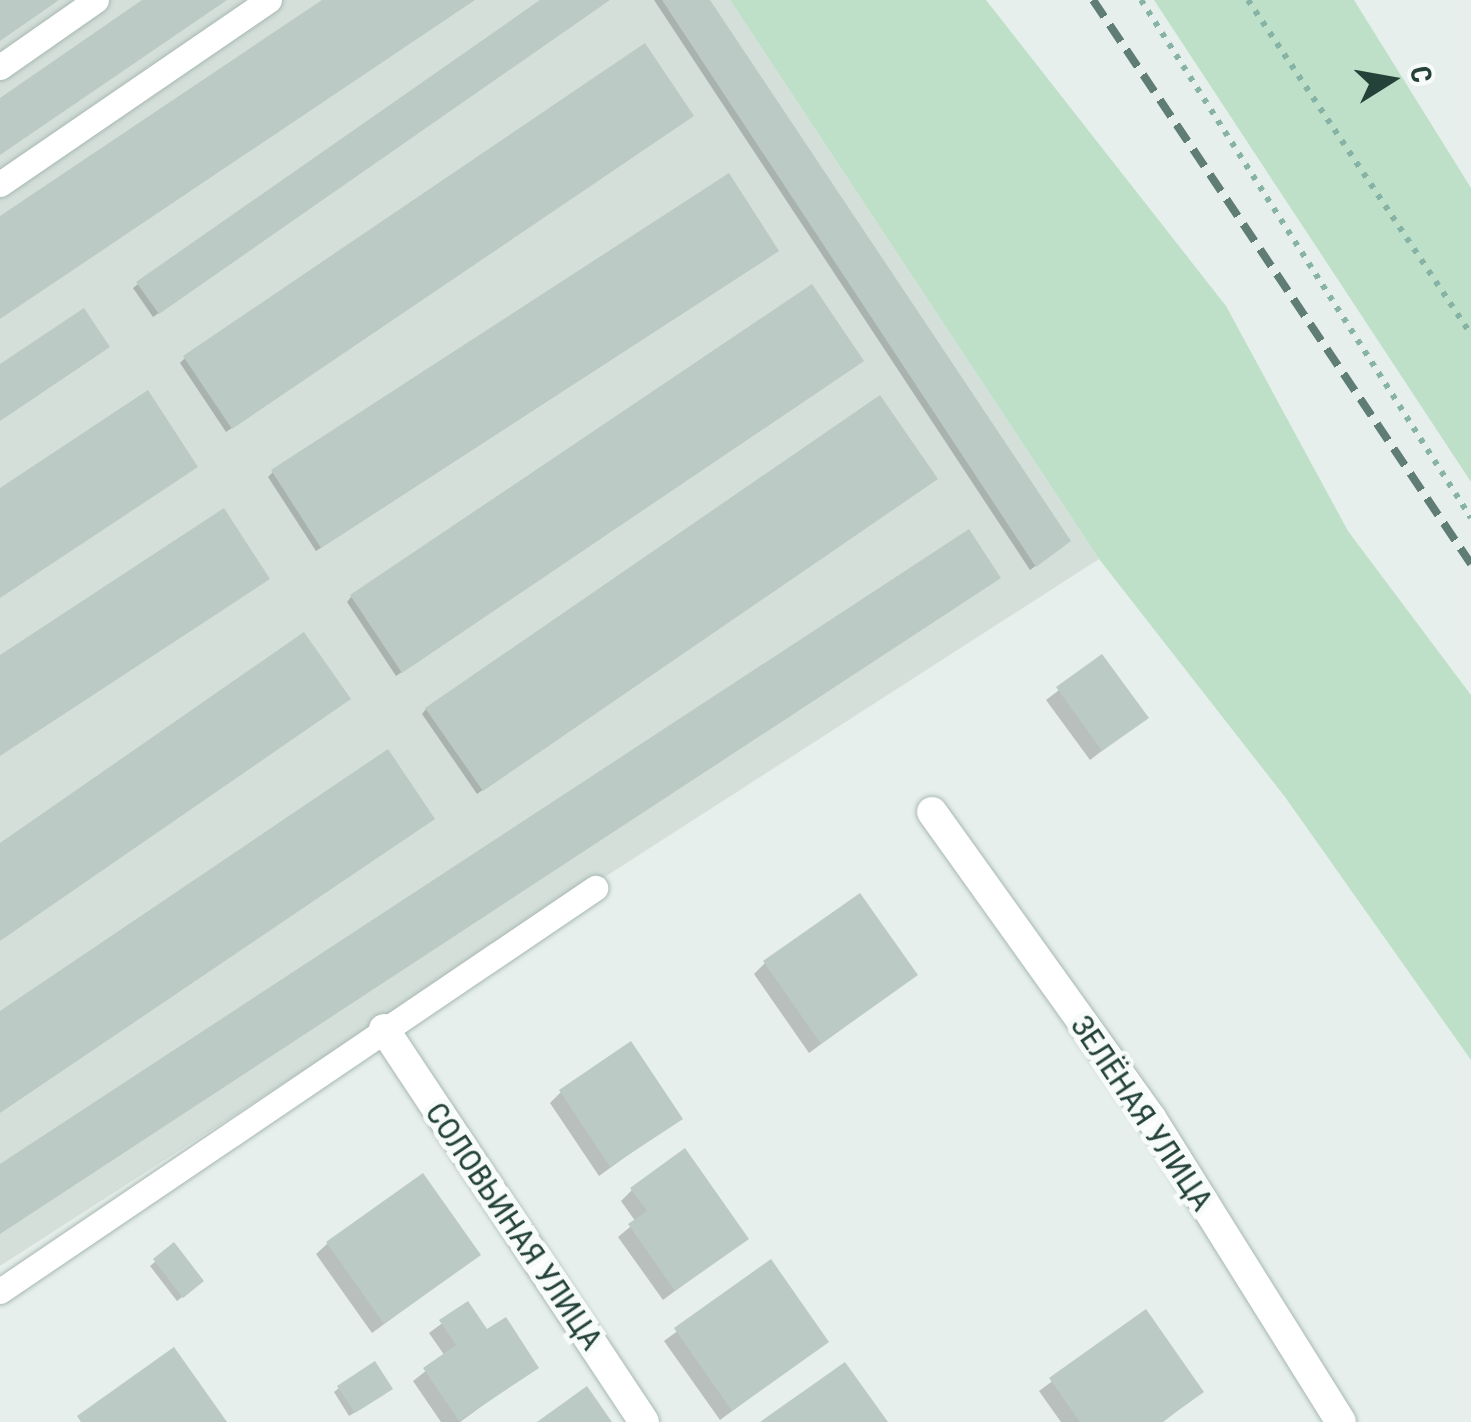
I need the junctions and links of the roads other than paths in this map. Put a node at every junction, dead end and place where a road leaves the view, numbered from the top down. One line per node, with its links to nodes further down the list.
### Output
1 (96, 0): 3 (lane)
2 (269, 0): 4 (lane)
3 (0, 67)
4 (0, 184)
5 (932, 812): 10 (street, ЗЕЛЁНАЯ УЛИЦА)
6 (595, 888): 7 (lane)
7 (384, 1030): 8 (lane); 9 (street, СОЛОВЬИНАЯ УЛИЦА)
8 (0, 1292)
9 (644, 1422)
10 (1341, 1422)

